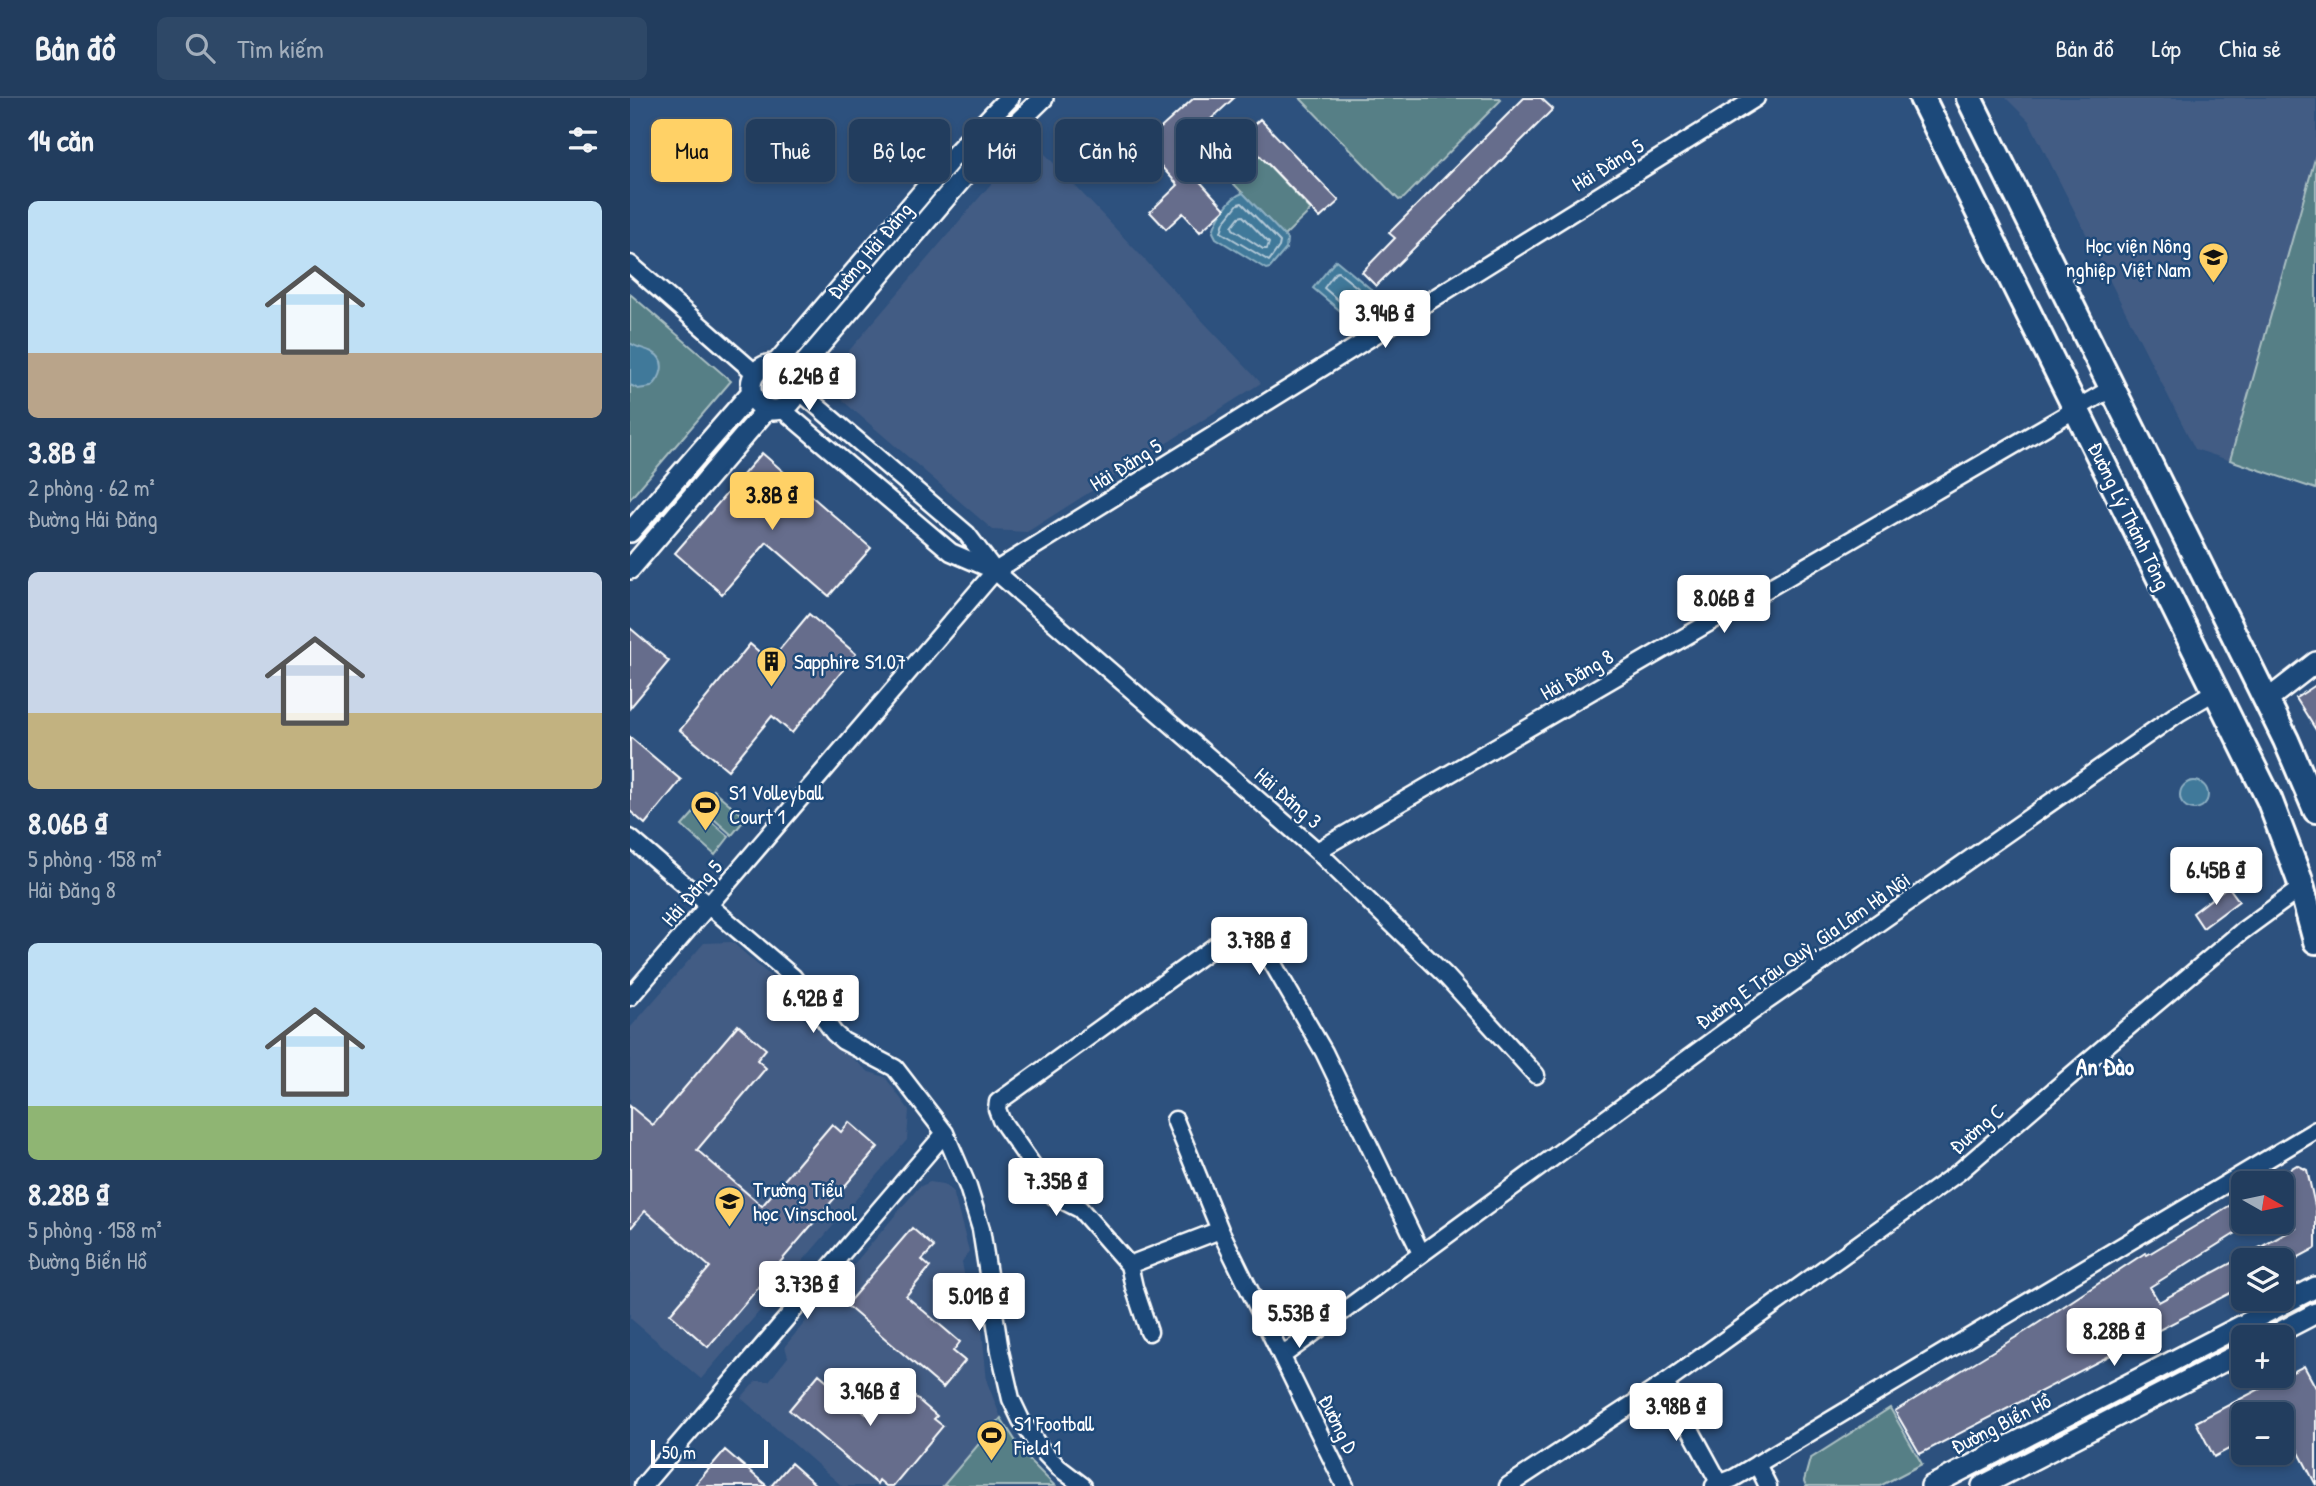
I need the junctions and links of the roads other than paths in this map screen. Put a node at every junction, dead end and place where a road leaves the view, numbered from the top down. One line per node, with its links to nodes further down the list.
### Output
1 (1008, 98): 6 (street); 8 (street, Đường Hải Đăng)
2 (1043, 98): 6 (street, Đường Hải Đăng)
3 (1756, 98): 16 (street, Hải Đăng 5)
4 (1923, 98): 13 (main road, Đường Lý Thánh Tông)
5 (1969, 98): 11 (main road, Đường Lý Thánh Tông)
6 (1024, 115): 9 (street, Đường Hải Đăng)
7 (630, 264): 10 (street)
8 (776, 364): 9 (street); 10 (street)
9 (795, 382): 12 (street); 16 (street, Hải Đăng 3)
10 (753, 383): 12 (street); 14 (street)
11 (2112, 388): 13 (street, Hải Đăng 8); 19 (main road, Đường Lý Thánh Tông)
12 (774, 409): 15 (street); 16 (street, Hải Đăng 3)
13 (2076, 409): 18 (main road, Đường Lý Thánh Tông); 22 (street, Hải Đăng 8)
14 (630, 532)
15 (630, 569)
16 (995, 571): 22 (street, Hải Đăng 3); 24 (street, Hải Đăng 5)
17 (2316, 662): 19 (street)
18 (2216, 691): 23 (main road, Đường Lý Thánh Tông); 32 (street, Đường E Trâu Quỳ, Gia Lâm Hà Nội)
19 (2267, 700): 20 (main road, Đường Lý Thánh Tông)
20 (2316, 810)
21 (630, 838): 24 (street)
22 (1317, 851): 27 (street, Hải Đăng 3)
23 (2301, 888): 25 (main road, Đường Lý Thánh Tông); 40 (street, Đường C)
24 (709, 906): 26 (street, Hải Đăng 5); 30 (street)
25 (2316, 941)
26 (630, 997)
27 (1536, 1075)
28 (1175, 1120): 31 (street, Đường D)
29 (2316, 1129): 41 (street)
30 (945, 1133): 43 (street); 44 (street)
31 (1220, 1230): 33 (street); 38 (street, Đường D)
32 (1421, 1253): 33 (street); 38 (street, Đường E Trâu Quỳ, Gia Lâm Hà Nội)
33 (1129, 1265): 37 (street)
34 (2316, 1287): 48 (street, Đường Biển Hồ)
35 (2316, 1313): 36 (street)
36 (2293, 1325)
37 (1149, 1332)
38 (1282, 1356): 45 (street, Đường D)
39 (2231, 1358): 49 (street)
40 (1665, 1383): 42 (street); 46 (street, Đường C)
41 (1757, 1464): 42 (street); 47 (street)
42 (1717, 1485)
43 (643, 1486)
44 (1083, 1486)
45 (1345, 1486)
46 (1508, 1486)
47 (1768, 1486)
48 (1931, 1486)
49 (1982, 1486)

